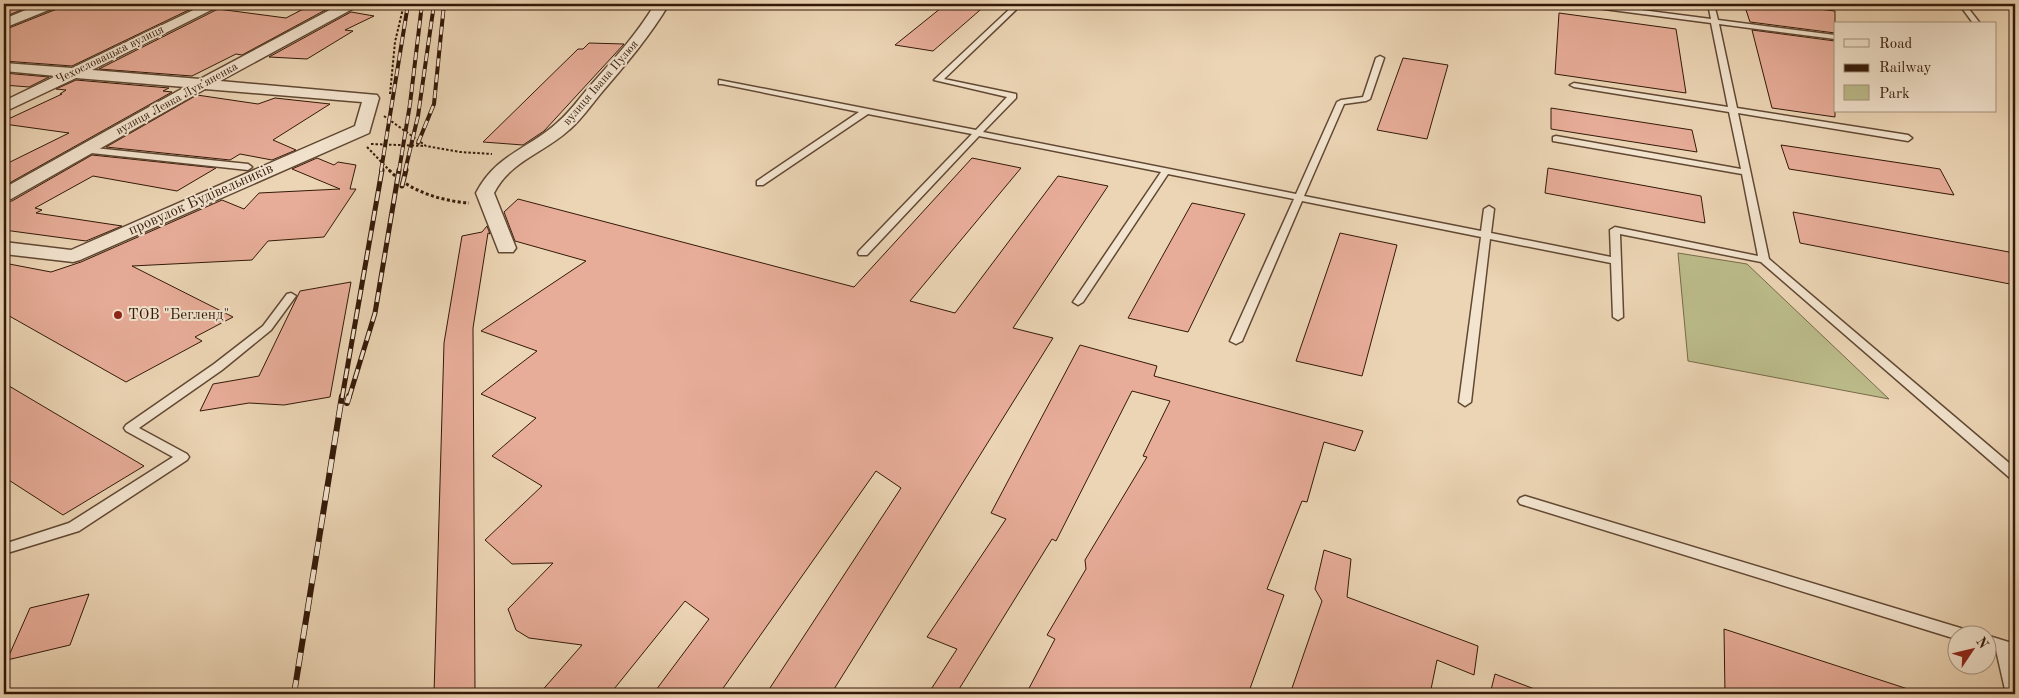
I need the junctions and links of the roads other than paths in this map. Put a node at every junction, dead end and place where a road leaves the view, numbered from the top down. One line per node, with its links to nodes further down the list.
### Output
1 (51, 4): 11 (street)
2 (216, 4): 15 (street, Чехословацька вулиця)
3 (350, 4): 17 (street, вулиця Левка Лукʼяненка)
4 (662, 4): 35 (street, вулиця Івана Пулюя)
5 (1019, 4): 22 (lane)
6 (1581, 4): 9 (lane)
7 (1710, 4): 9 (lane)
8 (1962, 4): 10 (lane)
9 (1714, 21): 12 (lane); 20 (lane)
10 (1975, 22)
11 (4, 24)
12 (1834, 37)
13 (1380, 58): 31 (lane)
14 (4, 67): 15 (street)
15 (73, 72): 17 (street); 19 (street, Чехословацька вулиця)
16 (722, 82): 21 (lane)
17 (200, 85): 25 (street, вулиця Левка Лукʼяненка); 34 (street, провулок Будівельників)
18 (1574, 85): 20 (lane)
19 (4, 107)
20 (1732, 110): 23 (lane); 28 (lane)
21 (866, 111): 22 (lane); 29 (lane)
22 (978, 133): 27 (lane); 36 (lane)
23 (1908, 138)
24 (1556, 139): 28 (lane)
25 (85, 150): 26 (lane); 30 (street, вулиця Левка Лукʼяненка)
26 (248, 167)
27 (1166, 171): 31 (lane); 40 (lane)
28 (1745, 172): 37 (lane)
29 (760, 183)
30 (4, 195)
31 (1300, 199): 33 (lane); 42 (lane)
32 (1489, 210): 33 (lane)
33 (1486, 235): 38 (lane); 43 (lane)
34 (4, 248)
35 (506, 248)
36 (863, 253)
37 (1764, 260): 38 (lane); 44 (lane)
38 (1616, 261): 41 (lane)
39 (290, 296): 46 (lane)
40 (1078, 302)
41 (1618, 317)
42 (1236, 341)
43 (1465, 402)
44 (2015, 475)
45 (1525, 501): 47 (lane)
46 (4, 549)
47 (1946, 630)
48 (1996, 644): 49 (lane)
49 (2009, 648): 50 (lane)
50 (2014, 694)

